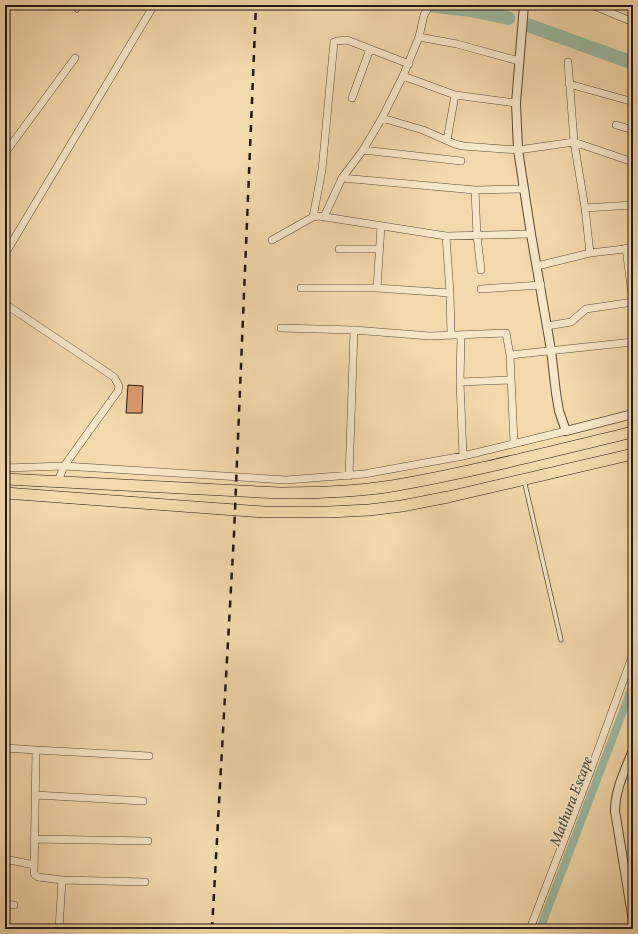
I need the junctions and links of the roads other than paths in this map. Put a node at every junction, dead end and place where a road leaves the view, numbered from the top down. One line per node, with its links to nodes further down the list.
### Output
1 (80, 5): 7 (lane)
2 (154, 5): 47 (street)
3 (430, 5): 9 (street)
4 (524, 5): 12 (street)
5 (592, 5): 6 (street)
6 (605, 8): 8 (street)
7 (77, 10)
8 (633, 22)
9 (419, 37): 12 (street); 14 (street)
10 (370, 50): 14 (street); 18 (street); 36 (street)
11 (75, 58): 28 (street)
12 (519, 61): 20 (street)
13 (568, 62): 16 (street)
14 (409, 64): 15 (street)
15 (403, 76): 17 (street); 21 (street)
16 (569, 84): 19 (street); 25 (street)
17 (455, 95): 20 (street); 24 (street)
18 (352, 98)
19 (630, 101)
20 (516, 103): 27 (street)
21 (382, 118): 24 (street); 26 (street)
22 (616, 125): 23 (street)
23 (633, 130)
24 (447, 140): 27 (street)
25 (574, 142): 27 (street); 30 (street); 35 (street)
26 (363, 150): 29 (street); 31 (street)
27 (518, 150): 32 (street)
28 (5, 153)
29 (461, 161)
30 (633, 162)
31 (342, 178): 33 (street); 37 (street)
32 (524, 189): 33 (street); 39 (street)
33 (475, 190): 41 (street)
34 (633, 205): 35 (street)
35 (585, 208): 46 (street)
36 (313, 217): 37 (street); 42 (street)
37 (324, 217): 38 (street)
38 (381, 226): 40 (street); 45 (street)
39 (531, 234): 41 (street); 48 (street)
40 (446, 236): 41 (street); 54 (street)
41 (477, 236): 49 (street)
42 (272, 240)
43 (630, 248): 46 (street); 55 (street)
44 (339, 249): 45 (street)
45 (380, 249): 52 (street)
46 (590, 253): 48 (street)
47 (5, 254)
48 (536, 266): 50 (street)
49 (481, 270)
50 (541, 285): 53 (street); 57 (street)
51 (301, 288): 52 (street)
52 (377, 288): 54 (street)
53 (481, 289)
54 (450, 293): 60 (street)
55 (633, 302): 57 (street)
56 (5, 304): 73 (street)
57 (547, 326): 63 (street)
58 (281, 328): 59 (street)
59 (354, 330): 60 (street); 75 (street)
60 (451, 335): 61 (street)
61 (461, 335): 64 (street); 66 (street)
62 (633, 342): 63 (street)
63 (551, 350): 64 (street); 68 (street)
64 (510, 355): 65 (street)
65 (511, 380): 66 (street); 70 (street)
66 (460, 382): 72 (street)
67 (633, 414): 68 (street)
68 (566, 431): 70 (street)
69 (633, 432): 78 (highway)
70 (514, 444): 72 (street)
71 (633, 454): 77 (highway)
72 (463, 456): 75 (street)
73 (64, 466): 74 (street); 75 (street); 78 (street)
74 (5, 468)
75 (350, 476)
76 (5, 479): 78 (highway)
77 (524, 479): 79 (highway); 80 (lane)
78 (58, 481)
79 (5, 493)
80 (561, 640)
81 (633, 654): 98 (street)
82 (5, 748): 83 (street)
83 (36, 750): 85 (street); 86 (street)
84 (633, 750): 96 (street)
85 (149, 756)
86 (35, 795): 87 (street); 88 (street)
87 (143, 801)
88 (34, 840): 89 (street); 91 (street)
89 (148, 841)
90 (5, 860): 91 (street)
91 (34, 865): 92 (street)
92 (62, 880): 93 (street); 97 (street)
93 (146, 882)
94 (5, 904): 95 (street)
95 (14, 905)
96 (633, 921)
97 (59, 929)
98 (530, 929)

